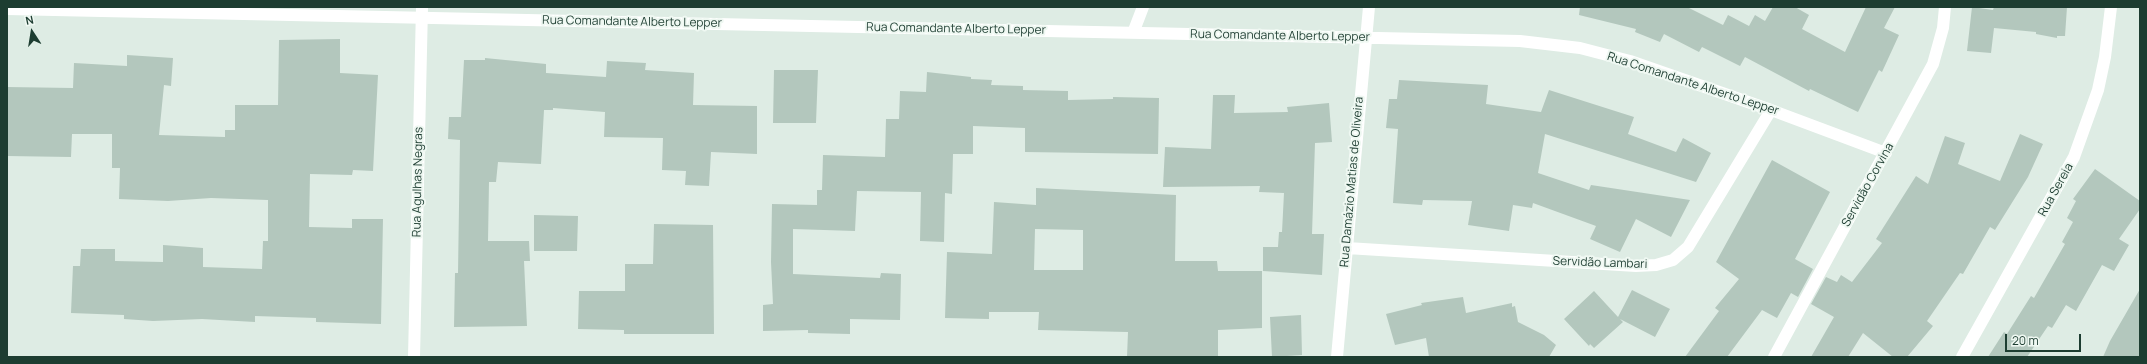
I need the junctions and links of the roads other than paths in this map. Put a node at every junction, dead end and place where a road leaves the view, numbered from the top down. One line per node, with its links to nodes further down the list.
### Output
1 (1143, 7): 7 (street)
2 (1368, 7): 8 (street, Rua Damázio Matias de Oliveira)
3 (1945, 7): 10 (street, Servidão Corvina)
4 (2111, 7): 15 (street, Rua Sereia)
5 (7, 9): 6 (street, Rua Comandante Alberto Lepper)
6 (422, 12): 7 (street, Rua Comandante Alberto Lepper); 12 (street, Rua Agulhas Negras)
7 (1132, 33): 8 (street, Rua Comandante Alberto Lepper)
8 (1365, 38): 9 (street, Rua Comandante Alberto Lepper); 11 (street, Rua Damázio Matias de Oliveira)
9 (1771, 110): 10 (street, Rua Comandante Alberto Lepper); 11 (street, Servidão Lambari)
10 (1886, 153): 14 (street, Servidão Corvina)
11 (1347, 248): 13 (street, Rua Damázio Matias de Oliveira)
12 (414, 357)
13 (1337, 357)
14 (1774, 357)
15 (1962, 357)

